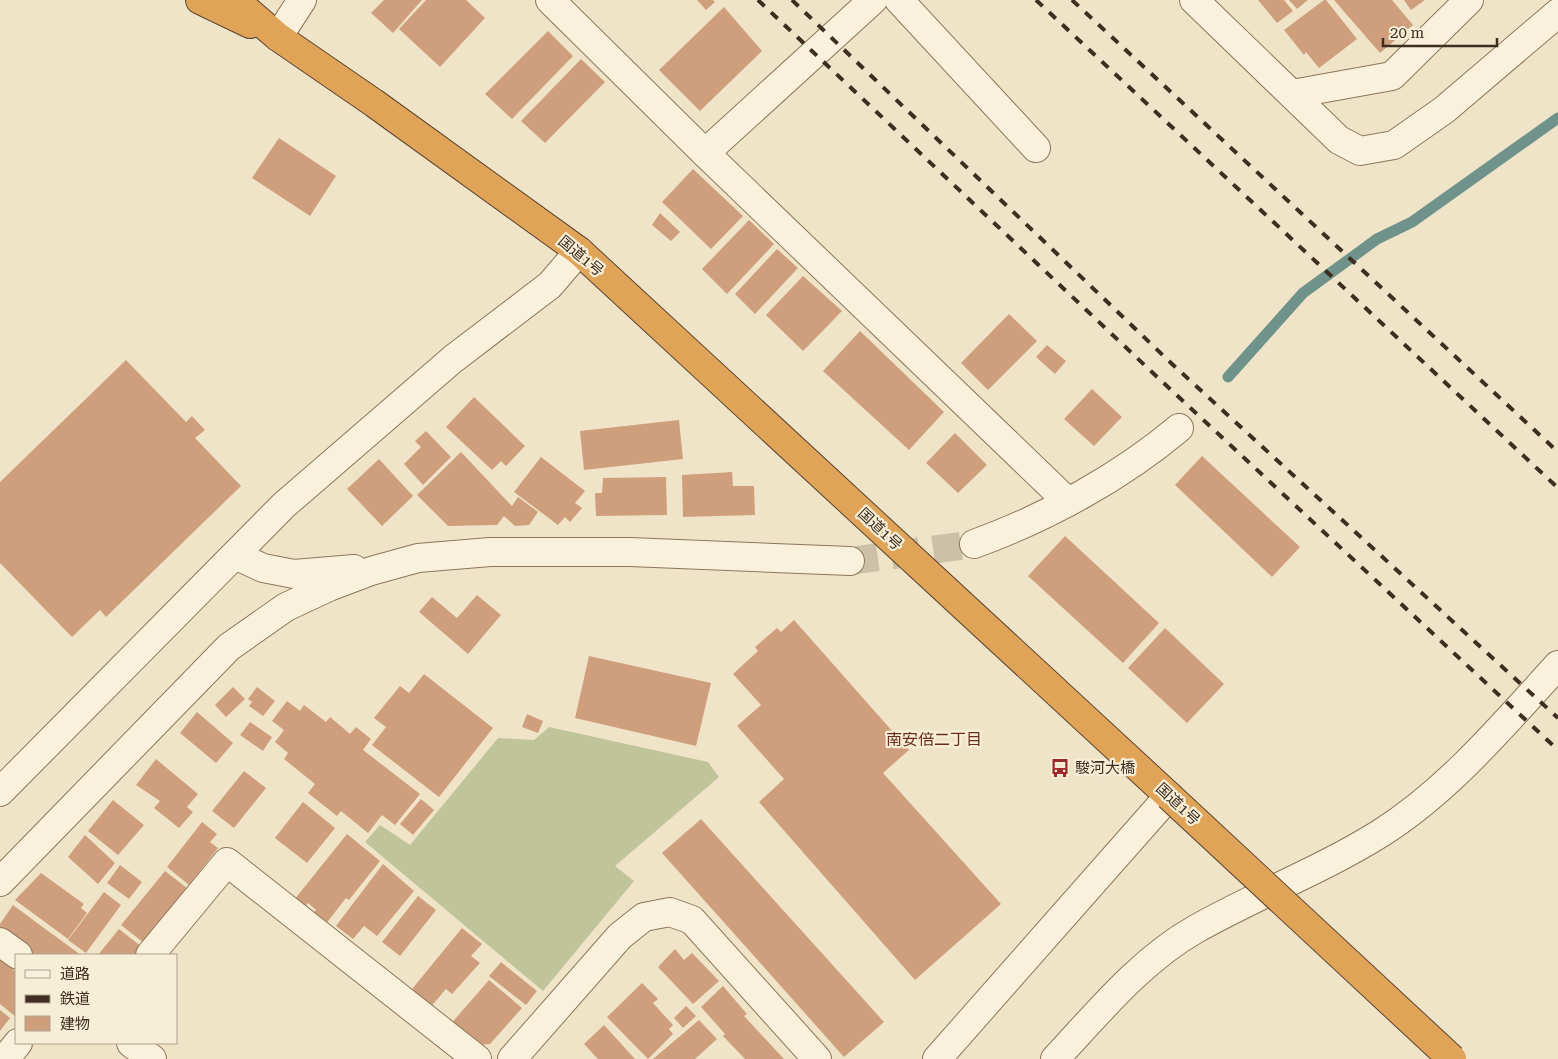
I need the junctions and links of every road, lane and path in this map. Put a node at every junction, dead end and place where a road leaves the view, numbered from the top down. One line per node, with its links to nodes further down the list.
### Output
1 (200, 0): 10 (highway, 国道1号)
2 (235, 0): 10 (highway, 国道1号)
3 (302, 0): 10 (street)
4 (550, 0): 13 (street)
5 (873, 0): 13 (street)
6 (899, 0): 12 (street)
7 (1194, 0): 11 (street)
8 (1469, 0): 11 (street)
9 (1558, 13): 11 (street)
10 (278, 37): 14 (highway, 国道1号)
11 (1292, 94)
12 (1036, 148)
13 (705, 153): 16 (street)
14 (579, 252): 18 (street); 23 (highway, 国道1号)
15 (1179, 428): 16 (street)
16 (1068, 502): 17 (street)
17 (974, 544)
18 (235, 555): 20 (street); 22 (street)
19 (850, 561): 20 (street)
20 (372, 571): 24 (street)
21 (1558, 664): 36 (street)
22 (0, 792)
23 (1170, 796): 35 (street); 37 (highway, 国道1号, bridge)
24 (0, 882)
25 (0, 942): 26 (street)
26 (17, 954)
27 (151, 954): 32 (street)
28 (17, 1044): 30 (street)
29 (132, 1044): 31 (street)
30 (5, 1059)
31 (152, 1059)
32 (476, 1059)
33 (512, 1059): 34 (street)
34 (817, 1059)
35 (937, 1059)
36 (1055, 1059)
37 (1452, 1059)

